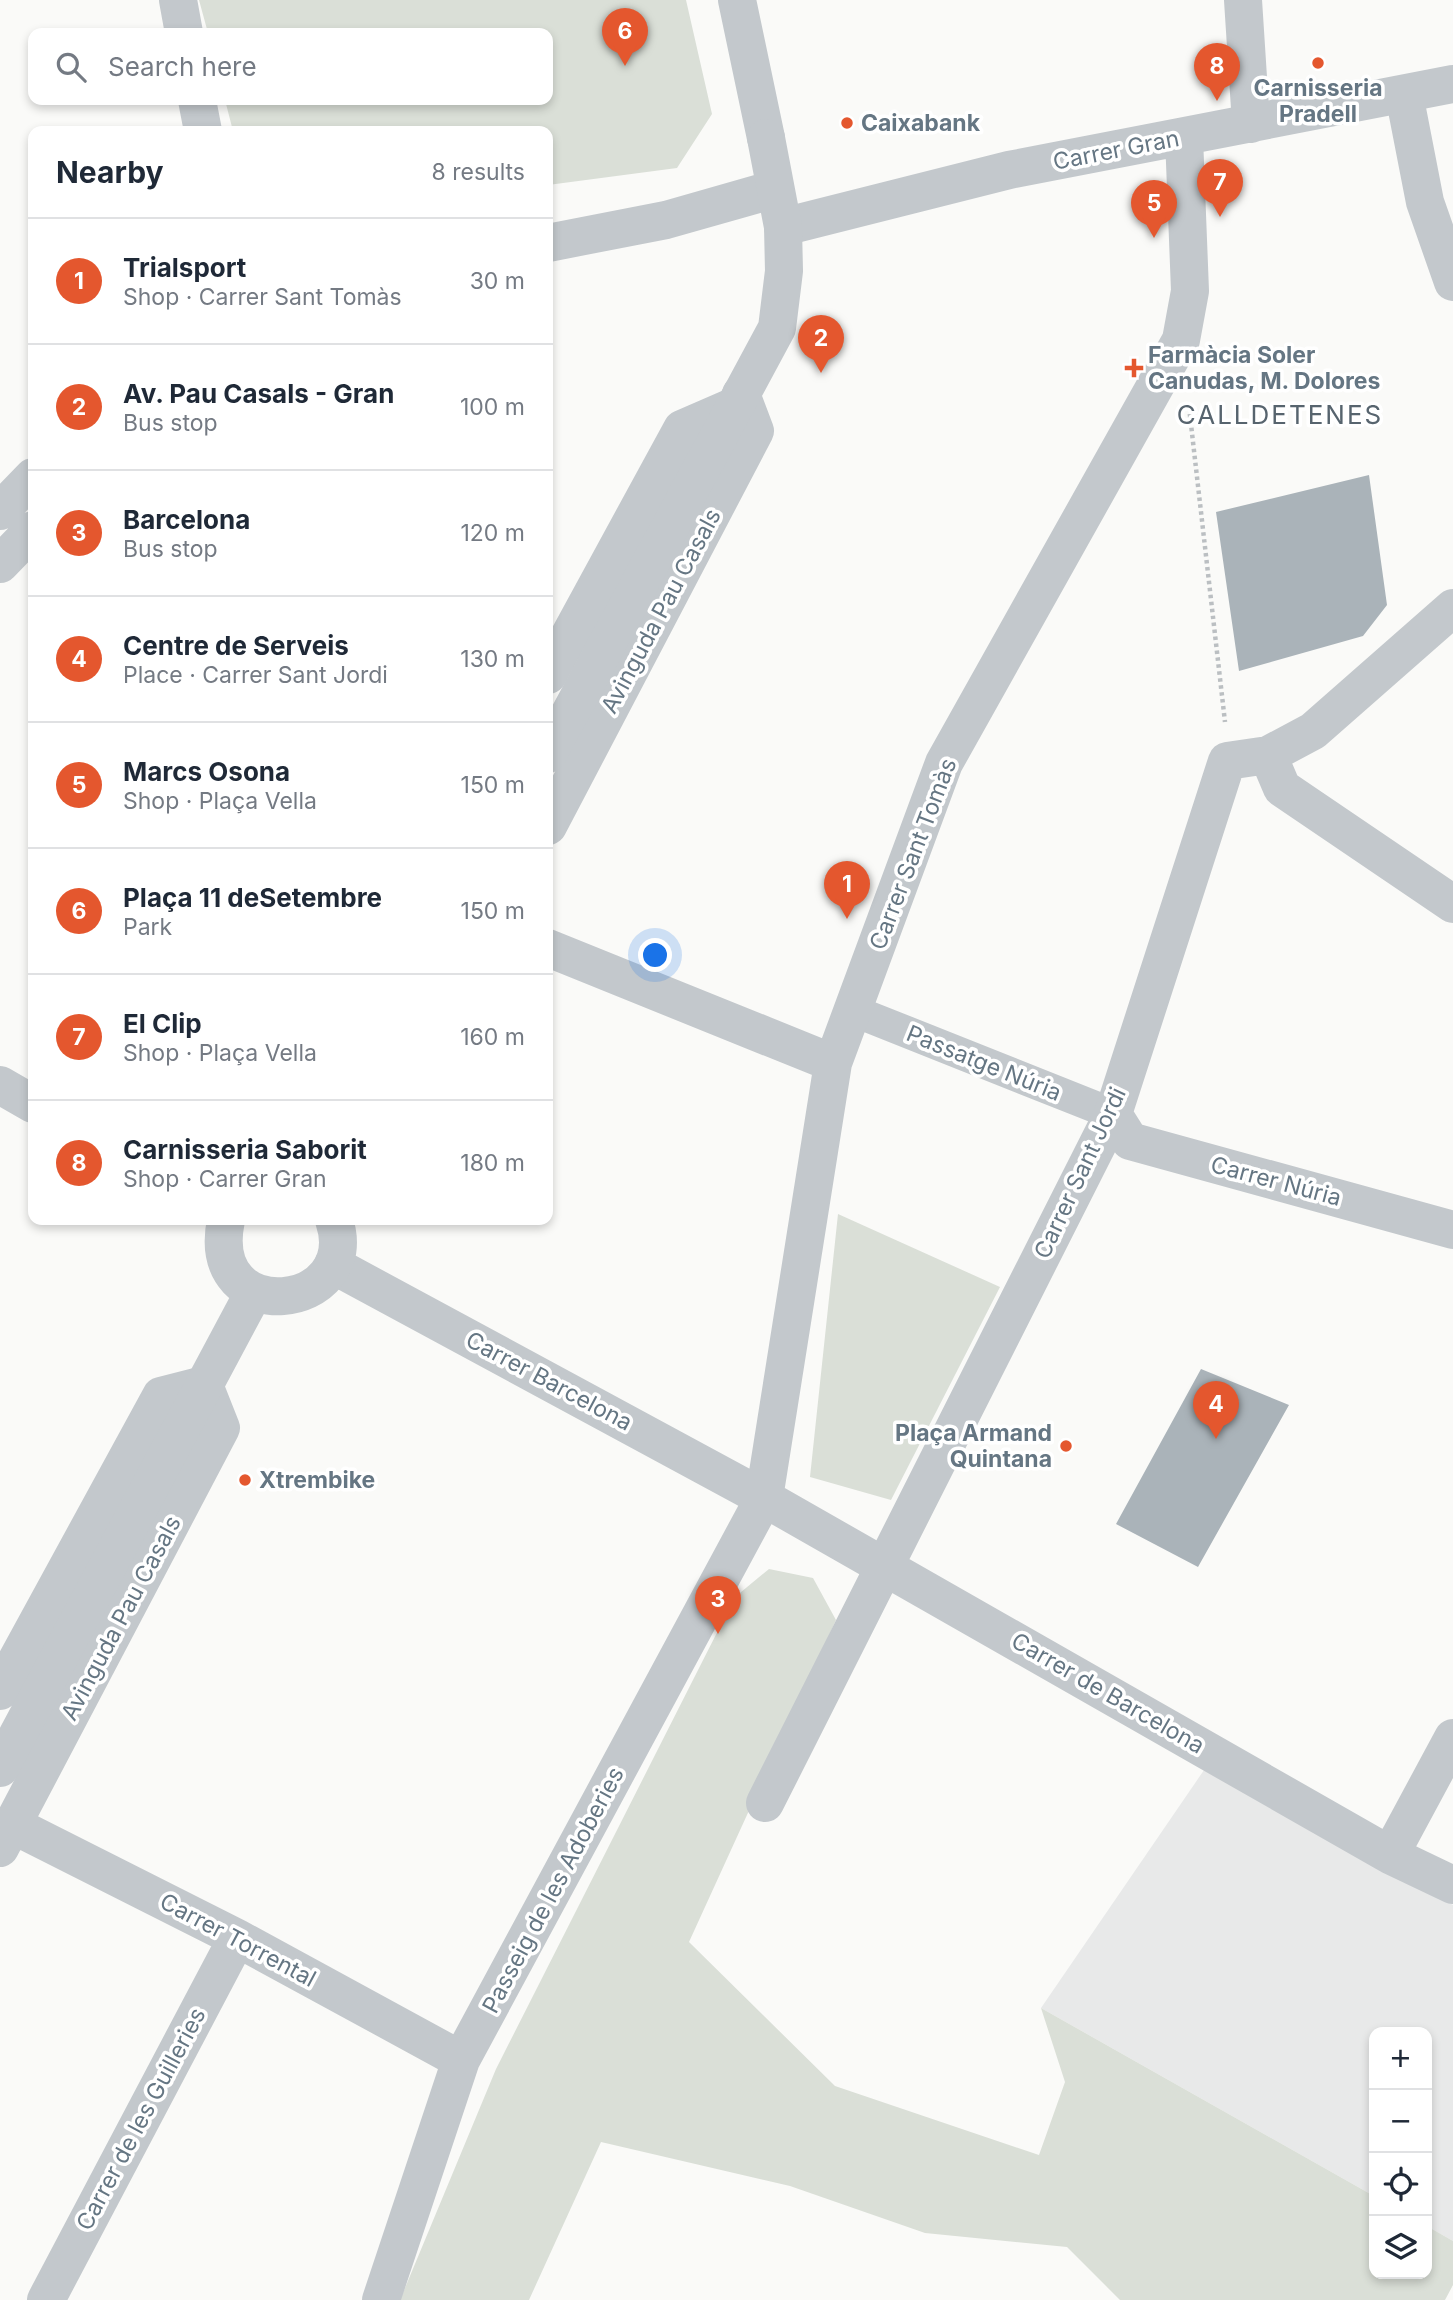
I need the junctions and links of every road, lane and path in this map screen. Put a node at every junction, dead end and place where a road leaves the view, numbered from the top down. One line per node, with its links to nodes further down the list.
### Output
1 (178, 0): 4 (street)
2 (737, 0): 11 (street, Avinguda Pau Casals)
3 (1243, 0): 8 (street)
4 (183, 28)
5 (1453, 84): 6 (street, Carrer Gran)
6 (1404, 94): 8 (street, Carrer Gran); 14 (street)
7 (198, 105): 9 (street)
8 (1251, 124): 10 (street, Carrer Gran)
9 (203, 126)
10 (1184, 137): 12 (street, Carrer Gran); 15 (street, Carrer Sant Tomàs)
11 (775, 189): 12 (street, Avinguda Pau Casals); 13 (street)
12 (783, 227): 16 (street, Avinguda Pau Casals)
13 (553, 242)
14 (1453, 282)
15 (1181, 340): 25 (path); 29 (street, Carrer Sant Tomàs)
16 (738, 400): 22 (street); 23 (street, Avinguda Pau Casals); 26 (street, Avinguda Pau Casals)
17 (28, 482): 18 (street)
18 (0, 511)
19 (28, 535): 20 (street)
20 (0, 564)
21 (1453, 608): 24 (street)
22 (553, 666)
23 (553, 745)
24 (1268, 754): 25 (street); 27 (street)
25 (1227, 761): 33 (street, Carrer Sant Jordi)
26 (553, 816)
27 (1453, 904)
28 (553, 949): 30 (street)
29 (854, 1011): 30 (street, Carrer Sant Tomàs); 33 (street, Passatge Núria)
30 (833, 1063): 40 (street, Carrer Sant Tomàs)
31 (0, 1085): 32 (street)
32 (28, 1101)
33 (1113, 1114): 36 (street, Carrer Núria); 41 (street, Carrer Sant Jordi)
34 (225, 1225): 38 (street)
35 (336, 1225): 37 (street)
36 (1453, 1230)
37 (333, 1265): 38 (street); 40 (street, Carrer Barcelona)
38 (254, 1292): 39 (street, Avinguda Pau Casals)
39 (204, 1385): 42 (street); 44 (street, Avinguda Pau Casals); 46 (street, Avinguda Pau Casals)
40 (764, 1498): 41 (street, Carrer de Barcelona); 50 (street, Passeig de les Adoberies)
41 (884, 1565): 45 (street); 47 (street, Carrer de Barcelona)
42 (0, 1691)
43 (1453, 1738): 47 (street)
44 (0, 1768)
45 (765, 1803)
46 (6, 1837): 49 (street, Carrer Torrental)
47 (1390, 1854): 48 (street, Carrer de Barcelona)
48 (1453, 1885)
49 (237, 1938): 50 (street, Carrer Torrental); 51 (street, Carrer de les Guilleries)
50 (461, 2060): 52 (street, Passeig de les Adoberies)
51 (46, 2300)
52 (381, 2300)

